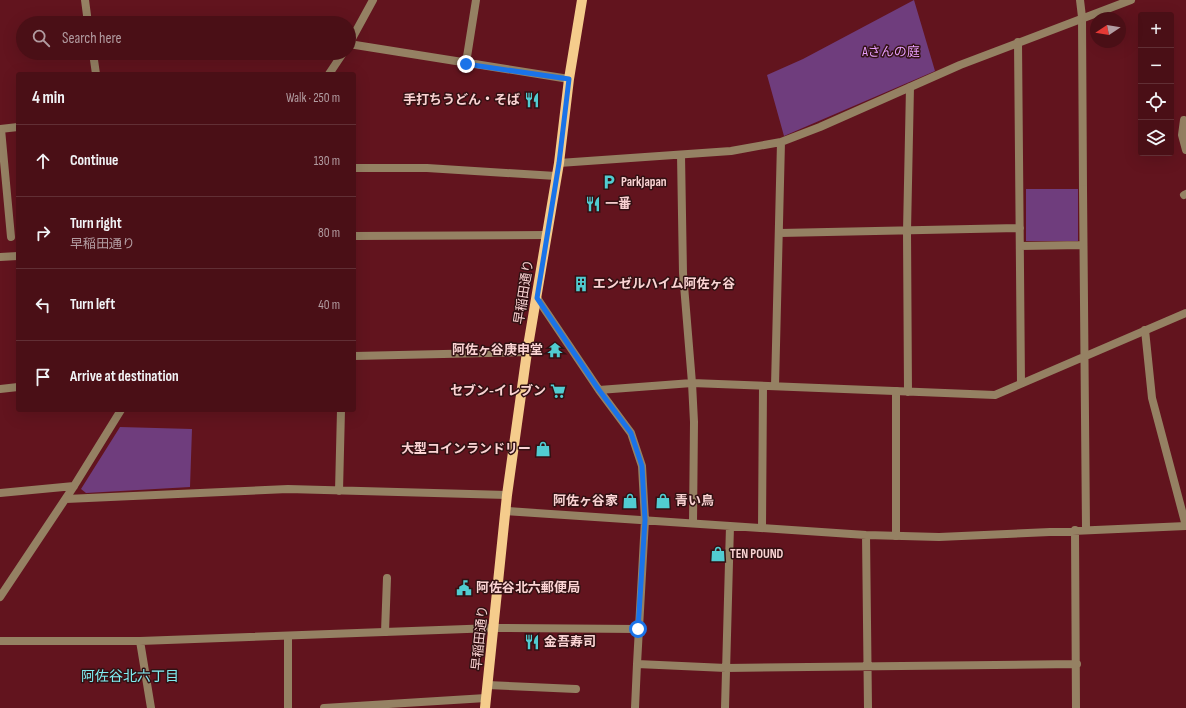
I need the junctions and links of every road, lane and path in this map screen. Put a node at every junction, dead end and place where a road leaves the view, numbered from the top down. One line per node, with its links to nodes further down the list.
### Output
1 (84, 0): 7 (street)
2 (373, 0): 9 (street)
3 (476, 0): 14 (street)
4 (582, 0): 17 (main road, 早稲田通り)
5 (1080, 0): 8 (street)
6 (1132, 0): 8 (street)
7 (87, 16)
8 (1082, 17): 10 (street); 35 (street)
9 (356, 31)
10 (1018, 42): 18 (street); 28 (street)
11 (356, 45): 14 (street)
12 (94, 60): 15 (street)
13 (338, 60): 16 (street)
14 (466, 64): 17 (street)
15 (96, 72)
16 (330, 72)
17 (569, 79): 25 (main road, 早稲田通り)
18 (910, 87): 22 (street); 29 (street)
19 (1184, 120): 23 (street)
20 (16, 127): 21 (street)
21 (1, 129): 33 (street)
22 (781, 142): 24 (street); 30 (street)
23 (1186, 150)
24 (681, 155): 25 (street); 44 (street)
25 (559, 163): 27 (main road, 早稲田通り)
26 (356, 168): 27 (street)
27 (556, 176): 31 (main road, 早稲田通り)
28 (1020, 228): 29 (street); 34 (street)
29 (907, 230): 30 (street); 52 (street)
30 (780, 233): 46 (street)
31 (546, 235): 32 (street); 38 (main road, 早稲田通り)
32 (356, 236)
33 (11, 237)
34 (1020, 246): 35 (street); 45 (street)
35 (1083, 246): 43 (street)
36 (16, 256): 37 (street)
37 (0, 257)
38 (537, 298): 41 (main road, 早稲田通り); 50 (street)
39 (1186, 313): 40 (street)
40 (1145, 330): 43 (street); 64 (street)
41 (527, 352): 42 (street); 58 (main road, 早稲田通り)
42 (356, 356)
43 (1084, 356): 45 (street); 66 (street)
44 (692, 383): 48 (street); 50 (street); 62 (street)
45 (1021, 384): 52 (street)
46 (775, 386): 48 (street); 51 (street)
47 (16, 387): 49 (street)
48 (763, 387): 65 (street)
49 (0, 389)
50 (599, 390): 61 (street)
51 (896, 391): 52 (street); 69 (street)
52 (908, 392)
53 (120, 412): 55 (street)
54 (341, 412): 56 (street)
55 (74, 486): 57 (street); 59 (street)
56 (339, 491): 58 (street); 59 (street)
57 (0, 493)
58 (507, 496): 60 (main road, 早稲田通り)
59 (66, 499): 71 (street)
60 (506, 511): 61 (street); 72 (main road, 早稲田通り)
61 (645, 520): 62 (street); 73 (street)
62 (693, 523): 63 (street)
63 (730, 526): 65 (street); 81 (street)
64 (1186, 526): 66 (street)
65 (762, 528): 68 (street)
66 (1086, 529): 67 (street)
67 (1075, 530): 69 (street); 79 (street)
68 (866, 535): 69 (street); 80 (street)
69 (896, 536)
70 (387, 578): 74 (street)
71 (0, 597)
72 (494, 628): 73 (street); 74 (street); 82 (main road, 早稲田通り)
73 (638, 629): 78 (street)
74 (385, 632): 75 (street)
75 (288, 636): 77 (street); 86 (street)
76 (0, 641): 77 (street)
77 (140, 641): 85 (street)
78 (637, 664): 81 (street); 89 (street)
79 (1077, 664): 80 (street); 92 (street)
80 (867, 667): 81 (street); 91 (street)
81 (726, 668): 90 (street)
82 (487, 685): 83 (street); 84 (main road, 早稲田通り)
83 (576, 689)
84 (486, 698): 87 (street); 88 (main road, 早稲田通り)
85 (152, 708)
86 (288, 708)
87 (324, 708)
88 (485, 708)
89 (635, 708)
90 (725, 708)
91 (868, 708)
92 (1076, 708)

